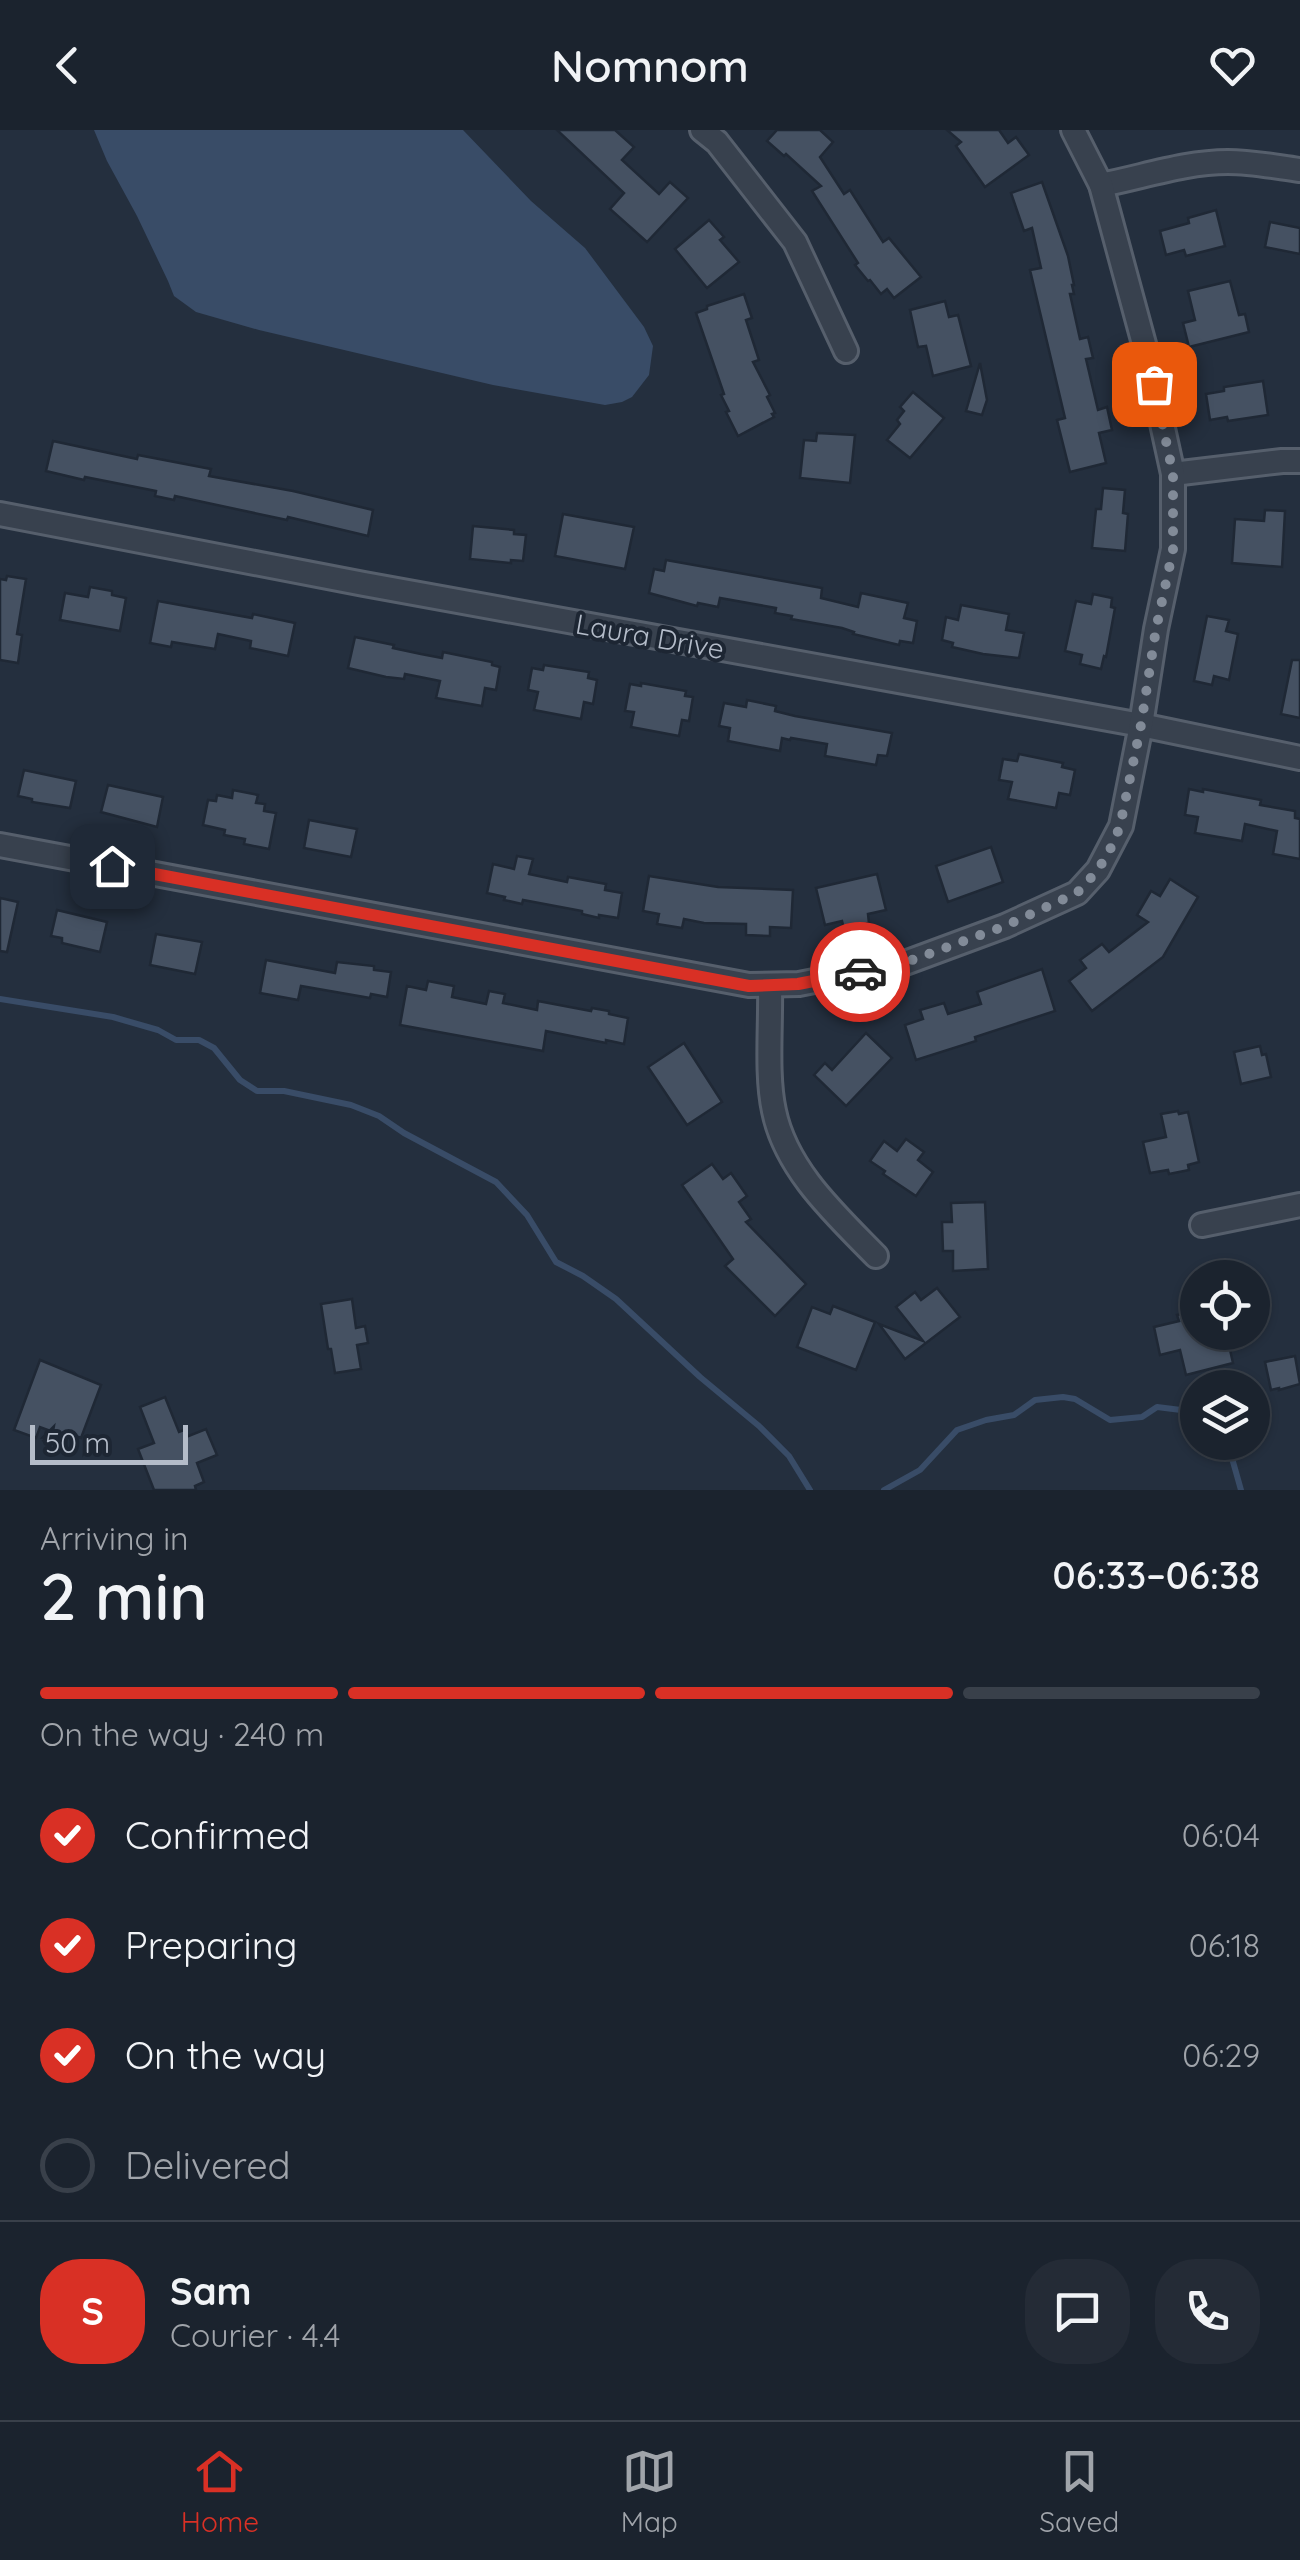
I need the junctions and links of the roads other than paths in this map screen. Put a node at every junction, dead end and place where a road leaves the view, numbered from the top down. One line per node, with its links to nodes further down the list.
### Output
1 (1072, 130): 4 (street)
2 (716, 134): 5 (street)
3 (1300, 170): 4 (street)
4 (1101, 185): 7 (street)
5 (846, 352)
6 (1300, 461): 7 (street)
7 (1173, 474): 9 (street)
8 (0, 514): 9 (street, Laura Drive)
9 (1141, 725): 10 (street, Laura Drive); 12 (street)
10 (1300, 758)
11 (0, 845): 12 (street)
12 (770, 987): 15 (street)
13 (1300, 1204): 14 (street)
14 (1202, 1226)
15 (876, 1256)

